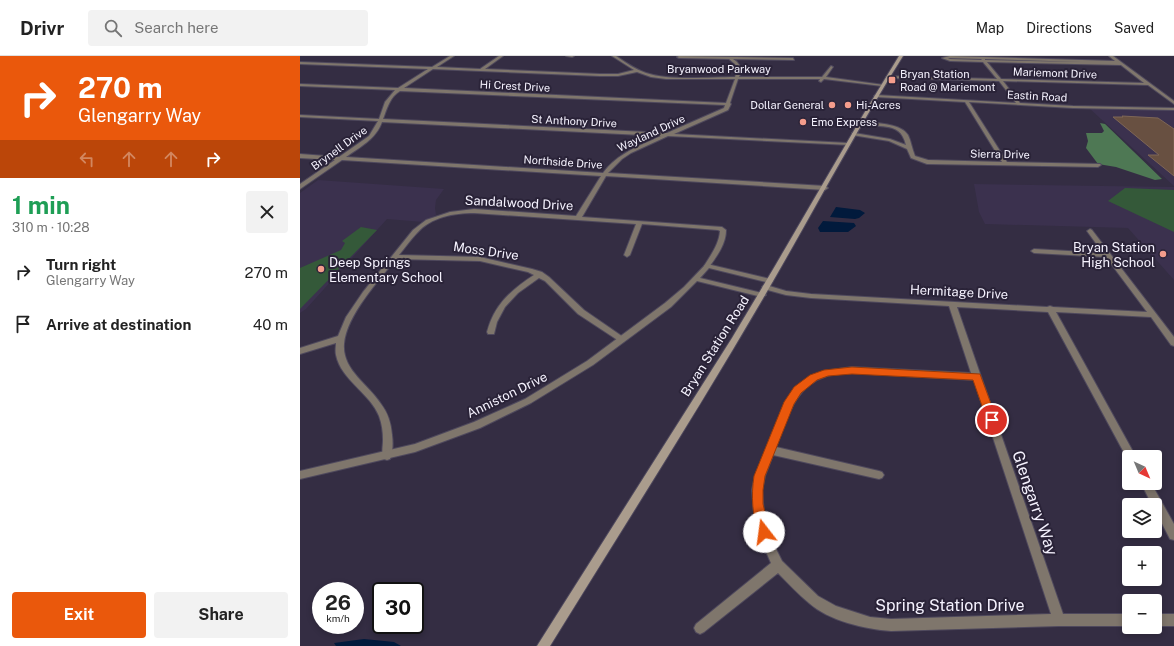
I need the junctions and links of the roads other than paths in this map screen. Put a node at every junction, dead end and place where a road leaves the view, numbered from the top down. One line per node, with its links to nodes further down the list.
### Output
1 (452, 56): 16 (street, Brynell Drive)
2 (501, 56): 17 (street)
3 (568, 56): 4 (street)
4 (572, 56)
5 (614, 56): 18 (street, Bryanwood Parkway)
6 (728, 56): 10 (street); 11 (street); 20 (street)
7 (894, 56): 8 (street)
8 (901, 56): 19 (main road, Bryan Station Road)
9 (1112, 56): 14 (street)
10 (679, 57)
11 (794, 59)
12 (982, 60): 12 (street); 14 (street); 21 (street)
13 (300, 63): 16 (street)
14 (1121, 63): 23 (street)
15 (831, 67): 22 (street)
16 (432, 68): 17 (street); 26 (street, Brynell Drive)
17 (481, 70): 18 (street)
18 (636, 71): 20 (street, Bryanwood Parkway)
19 (888, 76): 21 (street, Mariemont Drive); 25 (main road, Bryan Station Road)
20 (738, 78): 22 (street, Bryanwood Parkway); 31 (street)
21 (997, 79): 23 (street, Mariemont Drive); 29 (street); 32 (street)
22 (821, 80): 25 (street, Bryanwood Parkway)
23 (1147, 83): 30 (street)
24 (300, 85): 26 (street, Hi Crest Drive)
25 (881, 86): 27 (main road, Bryan Station Road)
26 (399, 90): 31 (street, Hi Crest Drive); 35 (street, Brynell Drive)
27 (876, 96): 28 (street, Eastin Road); 36 (main road, Bryan Station Road)
28 (966, 101): 29 (street, Eastin Road); 43 (street)
29 (1014, 103): 32 (street, Eastin Road)
30 (1174, 103)
31 (729, 104): 38 (street, Wayland Drive)
32 (1019, 104): 33 (street, Eastin Road)
33 (1174, 109)
34 (300, 116): 35 (street, St Anthony Drive)
35 (380, 120): 38 (street, St Anthony Drive); 42 (street, Brynell Drive)
36 (860, 122): 37 (main road, Bryan Station Road); 40 (street, Sierra Drive)
37 (854, 134): 39 (main road, Bryan Station Road); 40 (street, Sierra Drive)
38 (667, 135): 39 (street, St Anthony Drive); 45 (street, Wayland Drive)
39 (848, 144): 47 (main road, Bryan Station Road)
40 (908, 148): 43 (street, Sierra Drive)
41 (300, 156): 42 (street, Northside Drive)
42 (342, 158): 45 (street, Northside Drive); 46 (street, Brynell Drive)
43 (1006, 164): 44 (street, Sierra Drive)
44 (1098, 166)
45 (604, 175): 47 (street, Northside Drive); 48 (street, Wayland Drive)
46 (300, 187)
47 (825, 188): 59 (main road, Bryan Station Road)
48 (578, 218): 49 (street, Sandalwood Drive); 55 (street, Sandalwood Drive)
49 (640, 222): 50 (street, Sandalwood Drive); 53 (street)
50 (722, 229): 56 (street, Anniston Drive)
51 (1090, 231): 54 (street)
52 (1034, 251): 54 (street)
53 (627, 255)
54 (1108, 255): 62 (street)
55 (394, 257): 57 (street, Moss Drive); 64 (street, Sandalwood Drive)
56 (707, 266): 58 (street, Anniston Drive); 59 (street)
57 (540, 274): 63 (street); 65 (street, Moss Drive)
58 (696, 279): 59 (street); 65 (street, Anniston Drive)
59 (766, 288): 60 (street, Hermitage Drive); 82 (main road, Bryan Station Road)
60 (952, 304): 61 (street, Hermitage Drive); 68 (street, Glengarry Way)
61 (1050, 308): 62 (street, Hermitage Drive); 70 (street)
62 (1153, 314): 66 (street)
63 (491, 332)
64 (341, 338): 67 (street); 71 (street, Sandalwood Drive)
65 (622, 339): 71 (street, Anniston Drive)
66 (1174, 343)
67 (300, 351)
68 (977, 377): 69 (street, Spring Station Drive); 77 (street, Glengarry Way)
69 (771, 450): 73 (street); 76 (street, Spring Station Drive)
70 (1127, 450)
71 (387, 456): 72 (street, Anniston Drive)
72 (300, 475)
73 (879, 476)
74 (1150, 490): 75 (street)
75 (1174, 535)
76 (778, 565): 77 (street, Spring Station Drive); 81 (street)
77 (1059, 620): 78 (street, Spring Station Drive)
78 (1122, 620)
79 (1162, 620): 80 (street)
80 (1174, 620)
81 (700, 628)
82 (543, 646)

